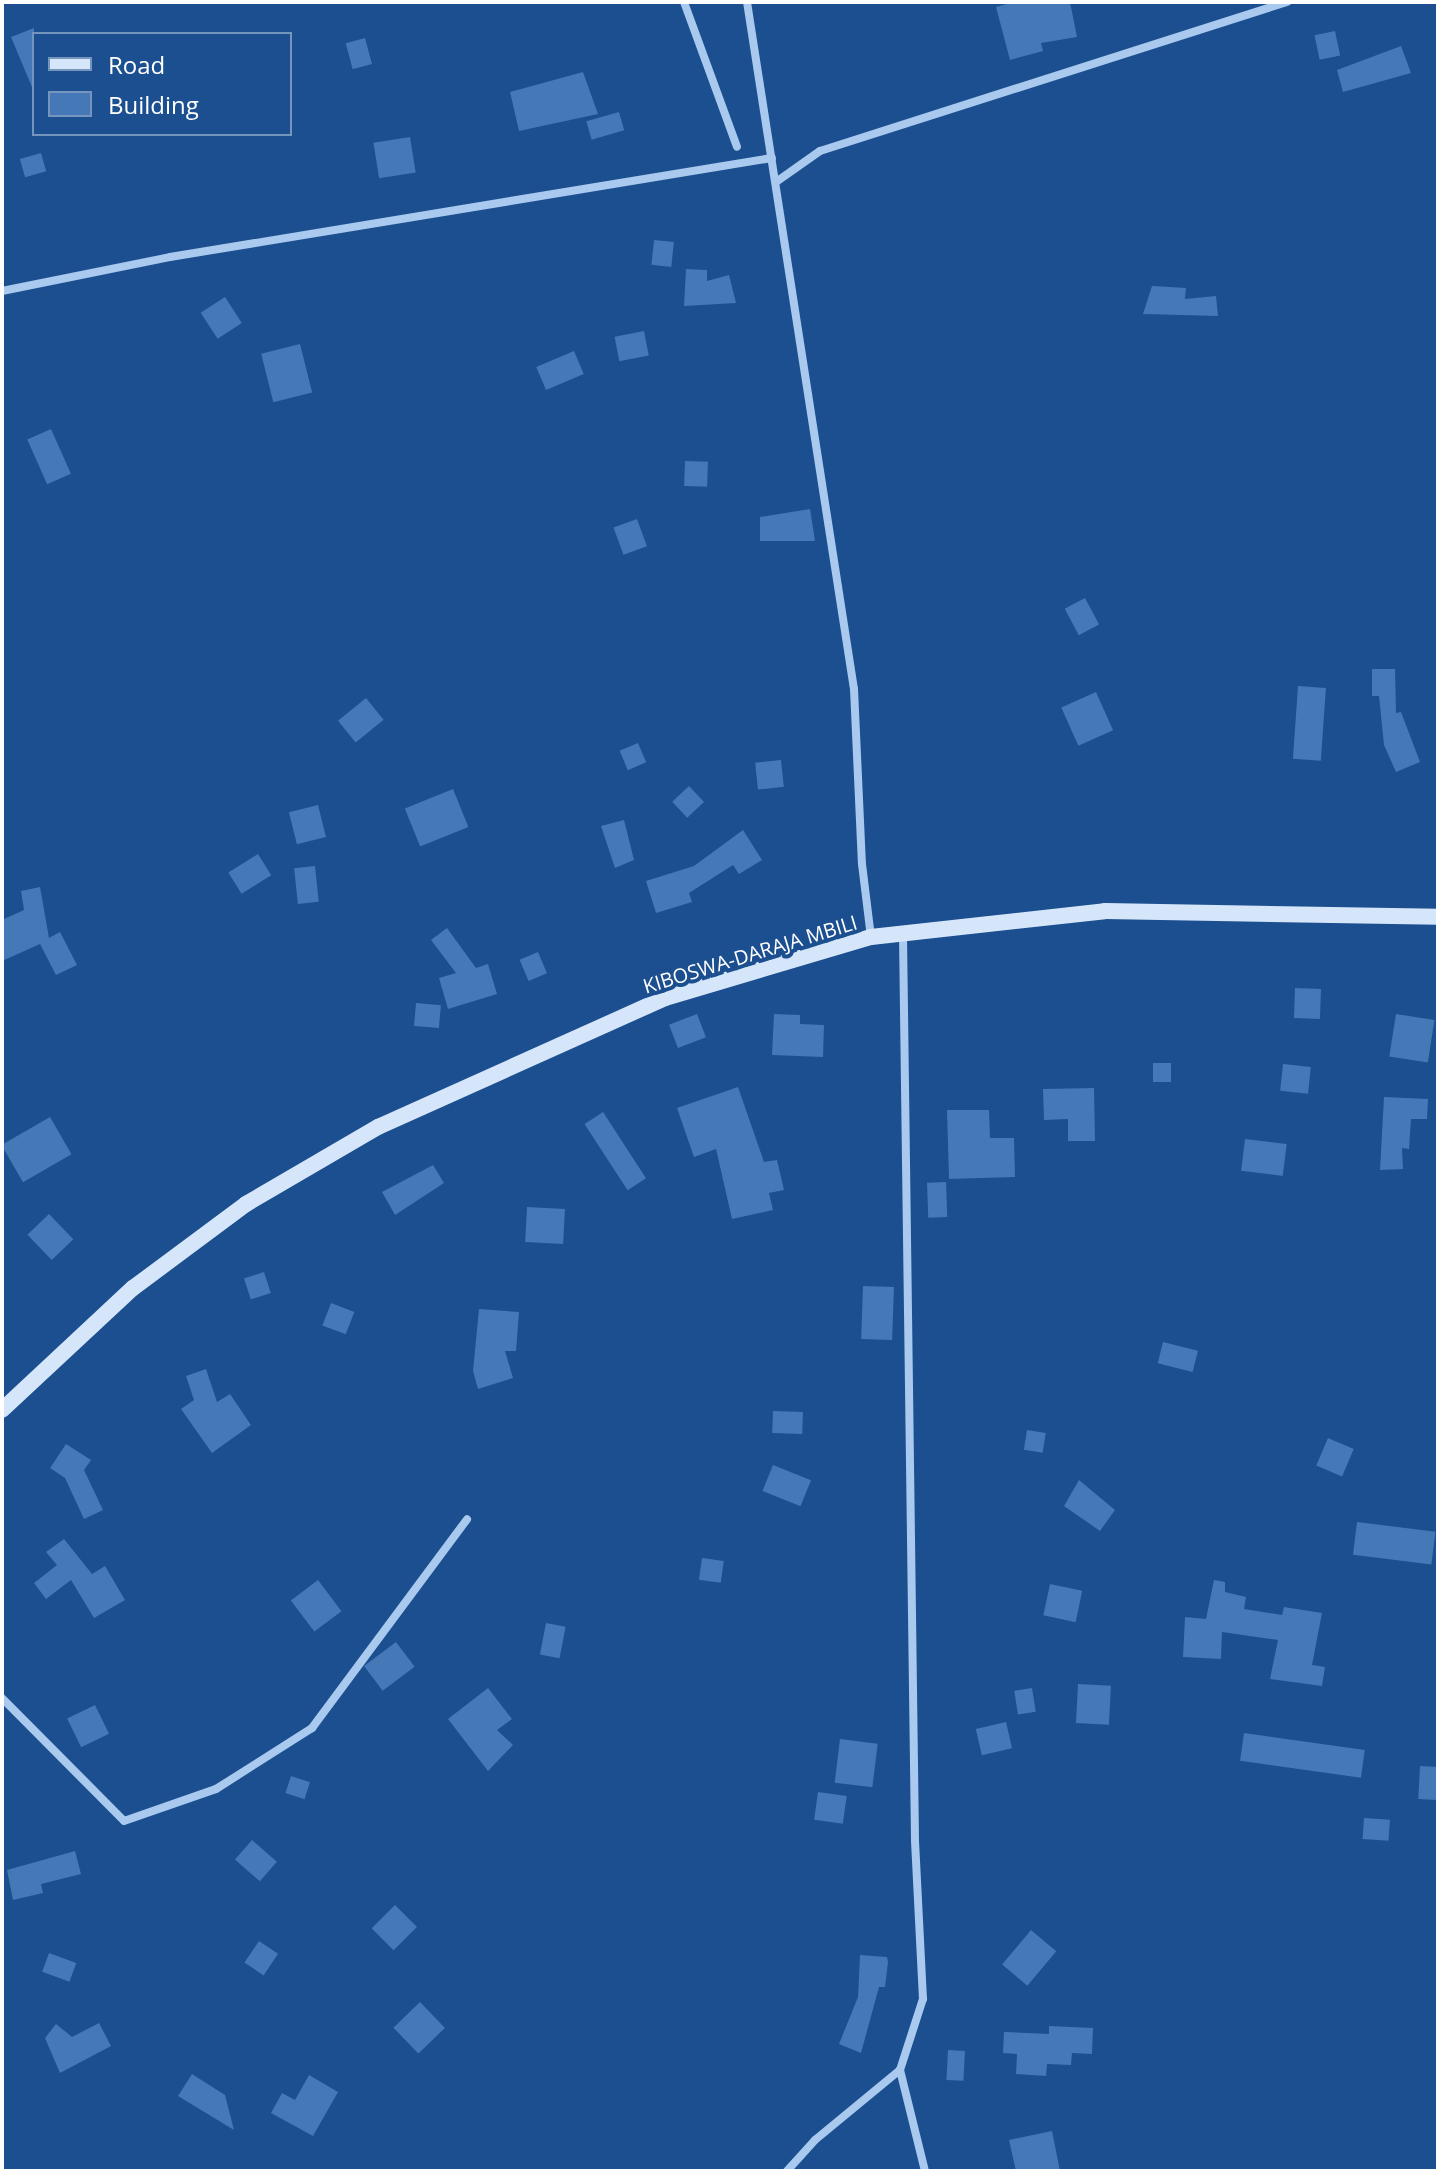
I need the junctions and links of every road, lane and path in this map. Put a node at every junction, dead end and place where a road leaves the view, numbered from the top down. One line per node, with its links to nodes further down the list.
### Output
1 (684, 2): 4 (street)
2 (747, 2): 5 (street)
3 (1288, 2): 6 (street)
4 (737, 147)
5 (772, 158): 6 (street); 7 (street)
6 (776, 182): 10 (street)
7 (2, 291)
8 (1438, 917): 9 (main road, KIBOSWA-DARAJA MBILI)
9 (903, 935): 10 (main road, KIBOSWA-DARAJA MBILI); 14 (street)
10 (871, 937): 11 (main road, KIBOSWA-DARAJA MBILI)
11 (2, 1410)
12 (467, 1519): 13 (street)
13 (2, 1698)
14 (900, 2070): 15 (street); 16 (street)
15 (787, 2171)
16 (925, 2171)

